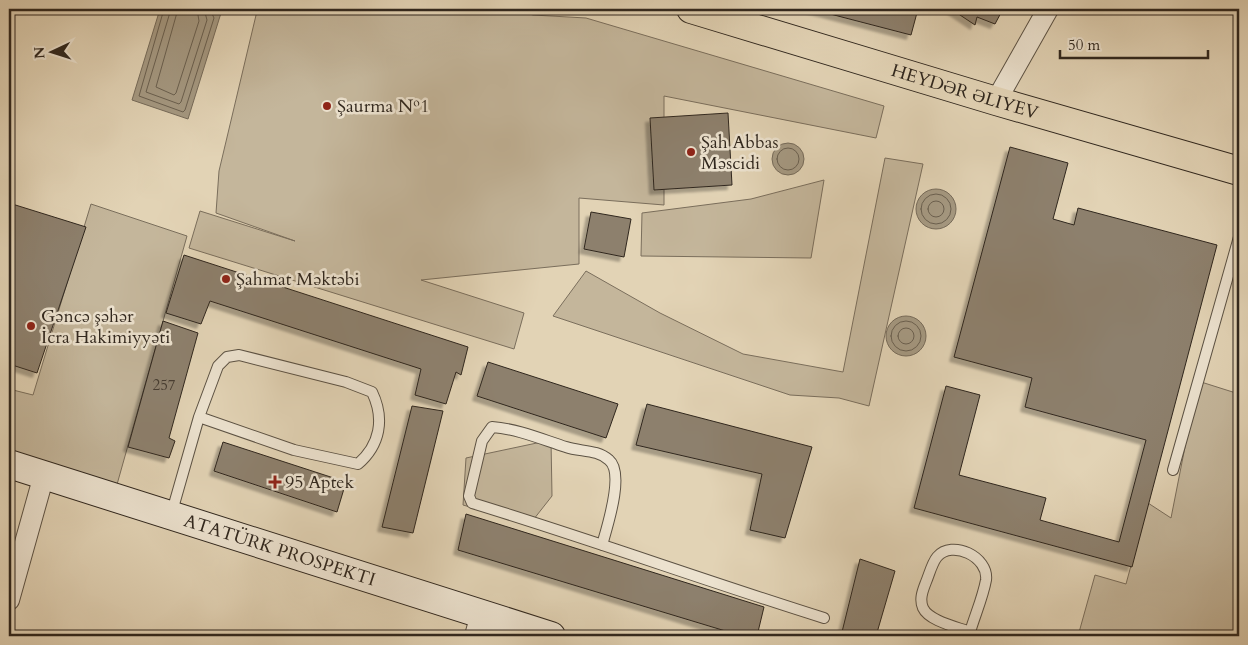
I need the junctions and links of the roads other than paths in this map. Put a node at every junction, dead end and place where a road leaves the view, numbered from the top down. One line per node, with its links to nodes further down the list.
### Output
1 (691, 9): 3 (main road, HEYDƏR ƏLIYEV)
2 (1048, 9): 3 (street)
3 (996, 101): 4 (main road, HEYDƏR ƏLIYEV)
4 (1239, 171)
5 (1239, 237): 8 (lane)
6 (199, 417): 6 (lane); 10 (lane)
7 (9, 464): 9 (main road, ATATÜRK PROSPEKTI)
8 (1173, 470)
9 (44, 476): 10 (main road, ATATÜRK PROSPEKTI); 12 (street)
10 (171, 516): 14 (main road, ATATÜRK PROSPEKTI)
11 (602, 545): 11 (lane); 13 (lane)
12 (9, 600)
13 (824, 618)
14 (478, 625): 16 (main road, ATATÜRK PROSPEKTI)
15 (969, 634): 15 (lane)
16 (551, 636)

